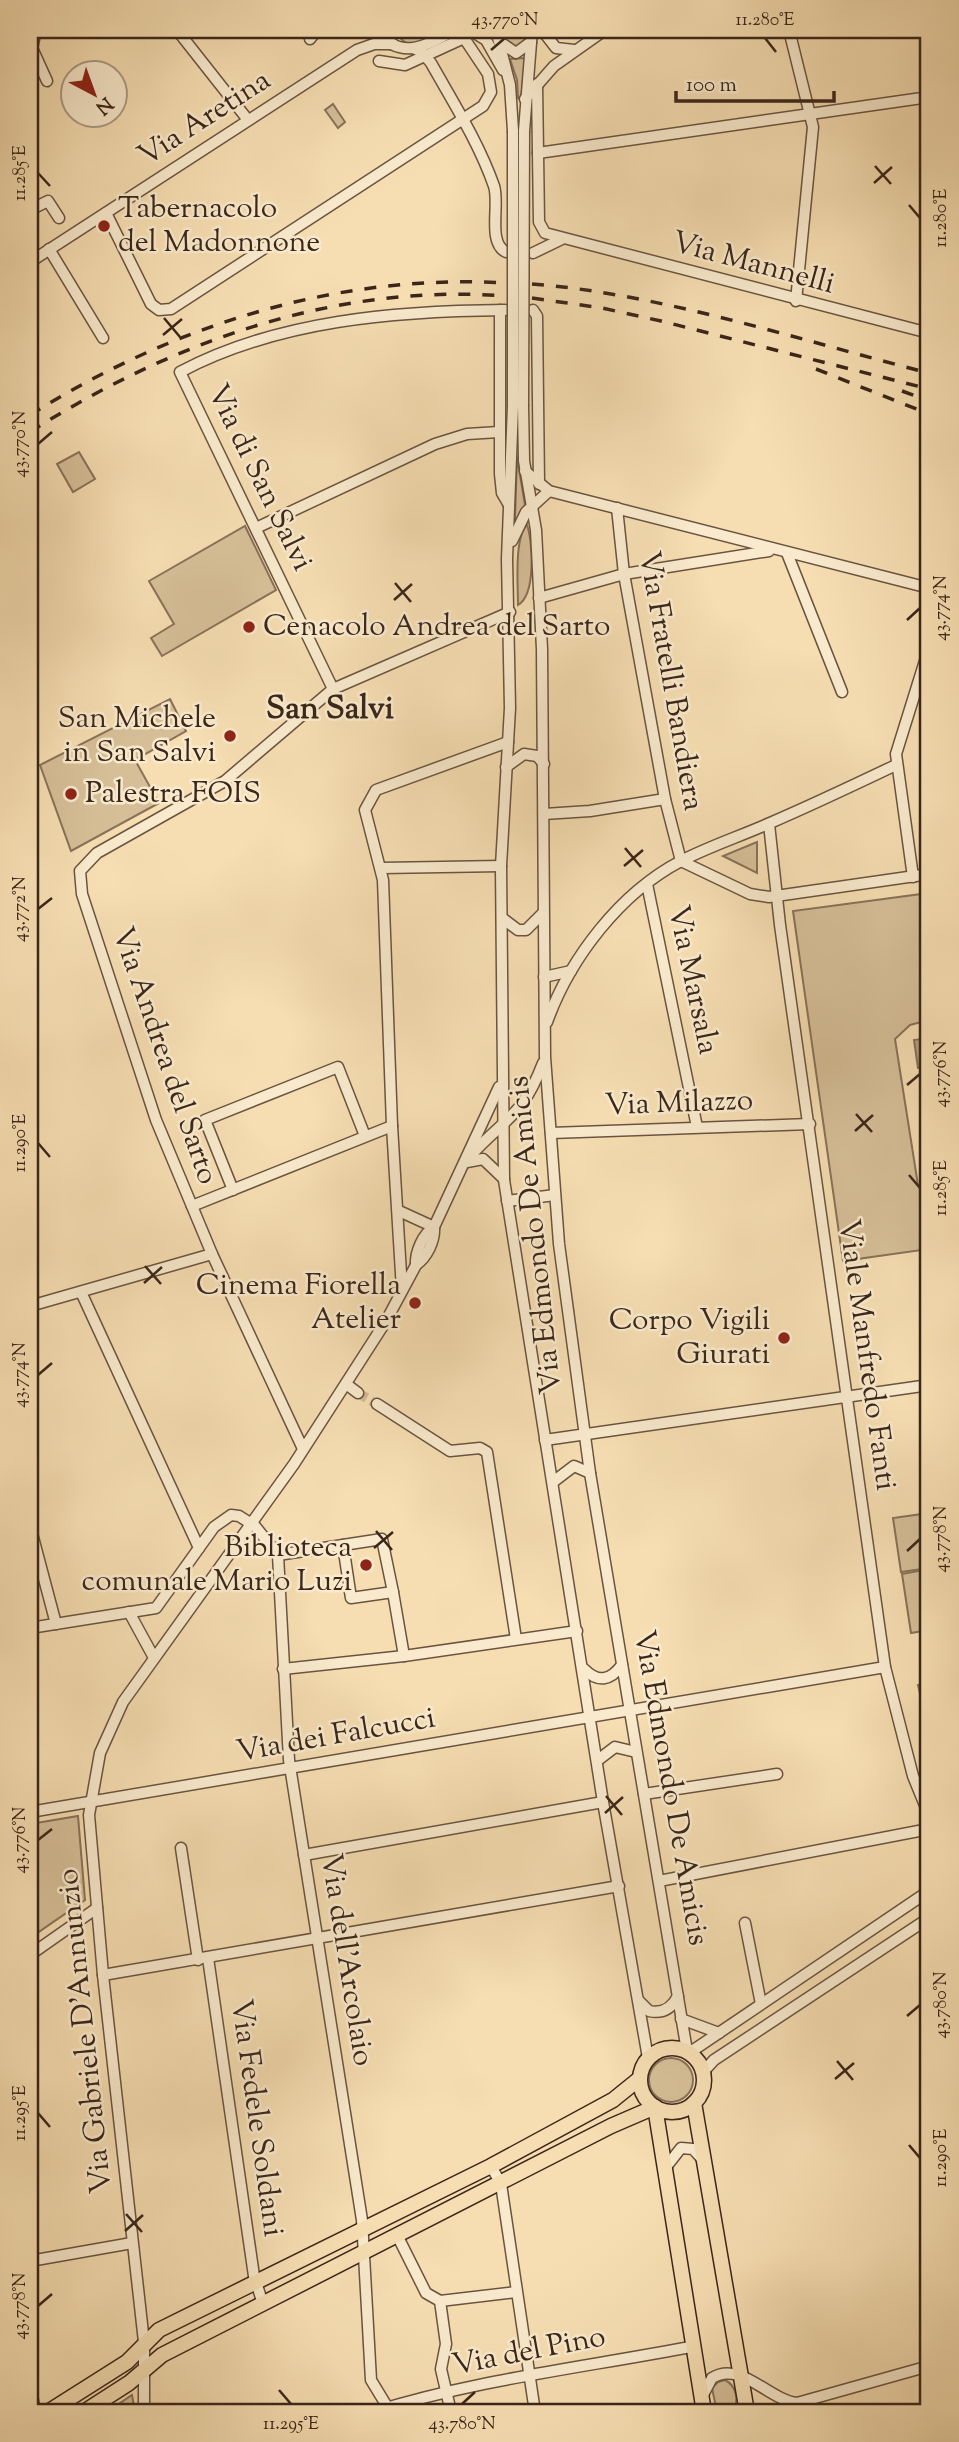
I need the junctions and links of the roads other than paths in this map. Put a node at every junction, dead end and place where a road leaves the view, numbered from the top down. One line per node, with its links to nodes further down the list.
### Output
1 (36, 30): 14 (street)
2 (177, 30): 26 (street)
3 (371, 30): 12 (street)
4 (393, 30): 12 (street)
5 (454, 30): 15 (street)
6 (470, 30): 21 (street)
7 (532, 30): 13 (street)
8 (542, 30): 16 (street)
9 (605, 30): 16 (street)
10 (789, 30): 24 (street)
11 (497, 35): 13 (street); 21 (street)
12 (390, 42): 15 (street); 26 (street, Via Aretina)
13 (531, 43): 23 (street)
14 (31, 48): 19 (street)
15 (415, 49): 17 (street)
16 (574, 50): 20 (street)
17 (426, 56): 18 (street); 25 (street); 25 (street)
18 (379, 61)
19 (47, 81)
20 (537, 84): 23 (street); 28 (street)
21 (510, 85): 27 (street)
22 (929, 97): 24 (street)
23 (526, 99): 27 (street)
24 (812, 115): 28 (street); 37 (street)
25 (461, 119): 30 (street); 34 (street)
26 (248, 120): 30 (street, Via Aretina)
27 (519, 131): 41 (street, bridge)
28 (538, 153): 32 (street)
29 (30, 210): 31 (street)
30 (106, 213): 33 (street, Via Aretina)
31 (59, 218)
32 (564, 239): 35 (street); 37 (street, Via Mannelli)
33 (49, 250): 36 (street, Via Aretina); 40 (street)
34 (506, 252)
35 (533, 253)
36 (30, 262)
37 (796, 301): 39 (street, Via Mannelli)
38 (534, 310): 44 (street)
39 (929, 334)
40 (103, 338)
41 (518, 406): 43 (street, Via Edmondo De Amicis); 46 (street)
42 (499, 432): 46 (street); 49 (street); 49 (street, Via di San Salvi)
43 (525, 471): 44 (street); 47 (street, Via Edmondo De Amicis)
44 (540, 484): 45 (street)
45 (550, 491): 47 (street); 48 (street)
46 (509, 506): 52 (street)
47 (531, 506): 52 (street); 55 (street, Via Edmondo De Amicis)
48 (617, 508): 50 (street); 53 (street, Via Fratelli Bandiera)
49 (256, 528): 58 (street, Via di San Salvi)
50 (774, 550): 51 (street); 53 (street)
51 (787, 553): 54 (street); 59 (street)
52 (507, 559): 56 (street)
53 (624, 574): 55 (street); 64 (street, Via Fratelli Bandiera)
54 (929, 588)
55 (539, 598): 61 (street, Via Edmondo De Amicis)
56 (510, 612): 58 (street, Via Andrea del Sarto); 60 (street)
57 (929, 648): 62 (street)
58 (332, 685): 92 (street, Via Andrea del Sarto)
59 (842, 692)
60 (508, 742): 63 (street); 69 (street)
61 (544, 764): 63 (street); 65 (street, Via Edmondo De Amicis)
62 (896, 765): 66 (street); 71 (street)
63 (506, 767): 68 (street)
64 (665, 799): 65 (street); 67 (street, Via Fratelli Bandiera)
65 (544, 814): 74 (street, Via Edmondo De Amicis)
66 (769, 824): 67 (street); 73 (street, Viale Manfredo Fanti)
67 (681, 861): 72 (street); 73 (street)
68 (501, 866): 69 (street); 75 (street)
69 (382, 868): 82 (street)
70 (929, 874): 71 (street)
71 (913, 877): 73 (street)
72 (647, 884): 76 (street); 84 (street, Via Marsala)
73 (777, 896): 81 (street, Viale Manfredo Fanti)
74 (543, 913): 75 (street); 77 (street, Via Edmondo De Amicis)
75 (502, 918): 80 (street)
76 (572, 971): 77 (street); 78 (street)
77 (544, 977): 78 (street, Via Edmondo De Amicis)
78 (544, 1030): 79 (street, Via Edmondo De Amicis)
79 (545, 1057): 83 (street, Via Gabriele D'Annunzio); 85 (street, Via Edmondo De Amicis)
80 (502, 1081): 83 (street); 87 (street, Via Gabriele D'Annunzio)
81 (810, 1124): 84 (street, Via Milazzo); 102 (street, Viale Manfredo Fanti)
82 (392, 1126): 86 (street); 93 (street)
83 (502, 1126): 87 (street, Via Gabriele D'Annunzio); 88 (street)
84 (697, 1127): 85 (street, Via Milazzo)
85 (551, 1133): 90 (street, Via Edmondo De Amicis)
86 (365, 1136): 89 (street); 89 (street)
87 (464, 1163): 88 (street); 94 (street, Via Gabriele D'Annunzio)
88 (505, 1180): 91 (street)
89 (233, 1190): 92 (street)
90 (555, 1195): 91 (street); 104 (street, Via Edmondo De Amicis)
91 (507, 1201): 105 (street)
92 (192, 1206): 95 (street, Via Andrea del Sarto)
93 (399, 1211): 94 (street); 97 (street)
94 (434, 1227): 97 (street, Via Gabriele D'Annunzio)
95 (212, 1254): 96 (street); 106 (street, Via Andrea del Sarto)
96 (82, 1292): 98 (street); 112 (street)
97 (402, 1293): 99 (street, Via Gabriele D'Annunzio)
98 (30, 1307)
99 (346, 1384): 101 (street); 106 (street, Via Gabriele D'Annunzio)
100 (929, 1385): 102 (street)
101 (358, 1392)
102 (847, 1397): 104 (street); 123 (street, Viale Manfredo Fanti)
103 (377, 1404): 119 (street)
104 (584, 1435): 105 (street); 107 (street, Via Edmondo De Amicis)
105 (545, 1440): 108 (street)
106 (303, 1449): 109 (street, Via Gabriele D'Annunzio)
107 (590, 1473): 108 (street); 122 (street, Via Edmondo De Amicis)
108 (553, 1482): 118 (street)
109 (252, 1524): 112 (street); 113 (street); 120 (street, Via Gabriele D'Annunzio)
110 (30, 1526): 116 (street)
111 (343, 1545): 113 (street); 114 (street); 114 (street)
112 (199, 1548): 115 (street)
113 (278, 1555): 124 (street, Via dell'Arcolaio)
114 (393, 1592): 121 (street)
115 (129, 1612): 116 (street); 120 (street)
116 (57, 1624): 117 (street)
117 (30, 1629)
118 (577, 1631): 119 (street); 125 (street)
119 (516, 1639): 121 (street)
120 (153, 1656): 133 (street, Via Gabriele D'Annunzio)
121 (404, 1656): 124 (street)
122 (622, 1665): 125 (street); 126 (street, Via Edmondo De Amicis)
123 (885, 1667): 126 (street, Via dei Falcucci); 136 (street, Viale Manfredo Fanti)
124 (283, 1669): 130 (street, Via dell'Arcolaio)
125 (584, 1669): 127 (street)
126 (629, 1711): 127 (street, Via dei Falcucci); 128 (street, Via Edmondo De Amicis)
127 (591, 1718): 129 (street); 130 (street, Via dei Falcucci)
128 (636, 1752): 129 (street); 132 (street, Via Edmondo De Amicis)
129 (598, 1759): 134 (street)
130 (290, 1768): 133 (street, Via dei Falcucci); 139 (street, Via dell'Arcolaio)
131 (777, 1774): 132 (street)
132 (644, 1794): 140 (street, Via Edmondo De Amicis)
133 (89, 1802): 135 (street, Via dei Falcucci); 143 (street, Via Gabriele D'Annunzio)
134 (603, 1802): 139 (street); 141 (street)
135 (30, 1812)
136 (929, 1815)
137 (929, 1829): 140 (street)
138 (181, 1848): 148 (street, Via Fedele Soldani)
139 (304, 1855): 146 (street, Via dell'Arcolaio)
140 (659, 1881): 150 (street, Via Edmondo De Amicis)
141 (618, 1886): 146 (street); 151 (street)
142 (929, 1891): 152 (street)
143 (97, 1908): 147 (street); 149 (street, Via Gabriele D'Annunzio)
144 (929, 1918): 157 (street)
145 (745, 1923): 152 (street)
146 (318, 1938): 148 (street); 165 (street, Via dell'Arcolaio)
147 (30, 1955)
148 (203, 1959): 149 (street); 170 (street, Via Fedele Soldani)
149 (103, 1975): 167 (street, Via Gabriele D'Annunzio)
150 (678, 1996): 151 (street); 153 (street, Via Edmondo De Amicis)
151 (639, 2001): 156 (street)
152 (761, 2004): 154 (street)
153 (681, 2019): 154 (street); 155 (street, Via Edmondo De Amicis)
154 (719, 2033): 155 (street)
155 (687, 2051): 156 (main road); 157 (main road)
156 (648, 2057): 158 (main road)
157 (703, 2072): 159 (main road)
158 (639, 2079): 160 (main road); 162 (main road)
159 (694, 2104): 160 (main road); 161 (main road)
160 (654, 2107): 163 (main road); 164 (main road)
161 (702, 2159): 163 (street); 179 (main road)
162 (491, 2166): 164 (street); 165 (main road)
163 (666, 2166): 175 (main road)
164 (501, 2184): 166 (main road); 171 (street)
165 (363, 2230): 168 (street, Via dell'Arcolaio); 170 (main road)
166 (397, 2235): 168 (main road); 172 (street)
167 (132, 2244): 169 (street); 174 (street, Via Gabriele D'Annunzio)
168 (365, 2252): 173 (main road); 183 (street, Via dell'Arcolaio)
169 (30, 2261)
170 (255, 2284): 173 (street, Via Fedele Soldani); 174 (main road)
171 (516, 2292): 172 (street); 178 (street)
172 (440, 2301): 181 (street)
173 (263, 2304): 177 (main road)
174 (144, 2342): 177 (street, Via Gabriele D'Annunzio); 187 (main road)
175 (695, 2346): 178 (street, Via del Pino); 182 (main road)
176 (929, 2366): 185 (street)
177 (144, 2370): 188 (main road); 189 (street, Via Gabriele D'Annunzio)
178 (528, 2375): 181 (street, Via del Pino); 192 (street)
179 (740, 2376): 182 (street); 185 (street); 194 (main road)
180 (30, 2383): 186 (street)
181 (447, 2393): 184 (street, Via del Pino); 191 (street)
182 (703, 2395): 193 (main road)
183 (388, 2407): 184 (street, Via del Pino); 190 (street, Via del Pino)
184 (405, 2407)
185 (796, 2407)
186 (35, 2412)
187 (48, 2412)
188 (83, 2412)
189 (144, 2412)
190 (373, 2412)
191 (451, 2412)
192 (535, 2412)
193 (705, 2412)
194 (747, 2412)
195 (759, 2412): 196 (street)
196 (769, 2412)

